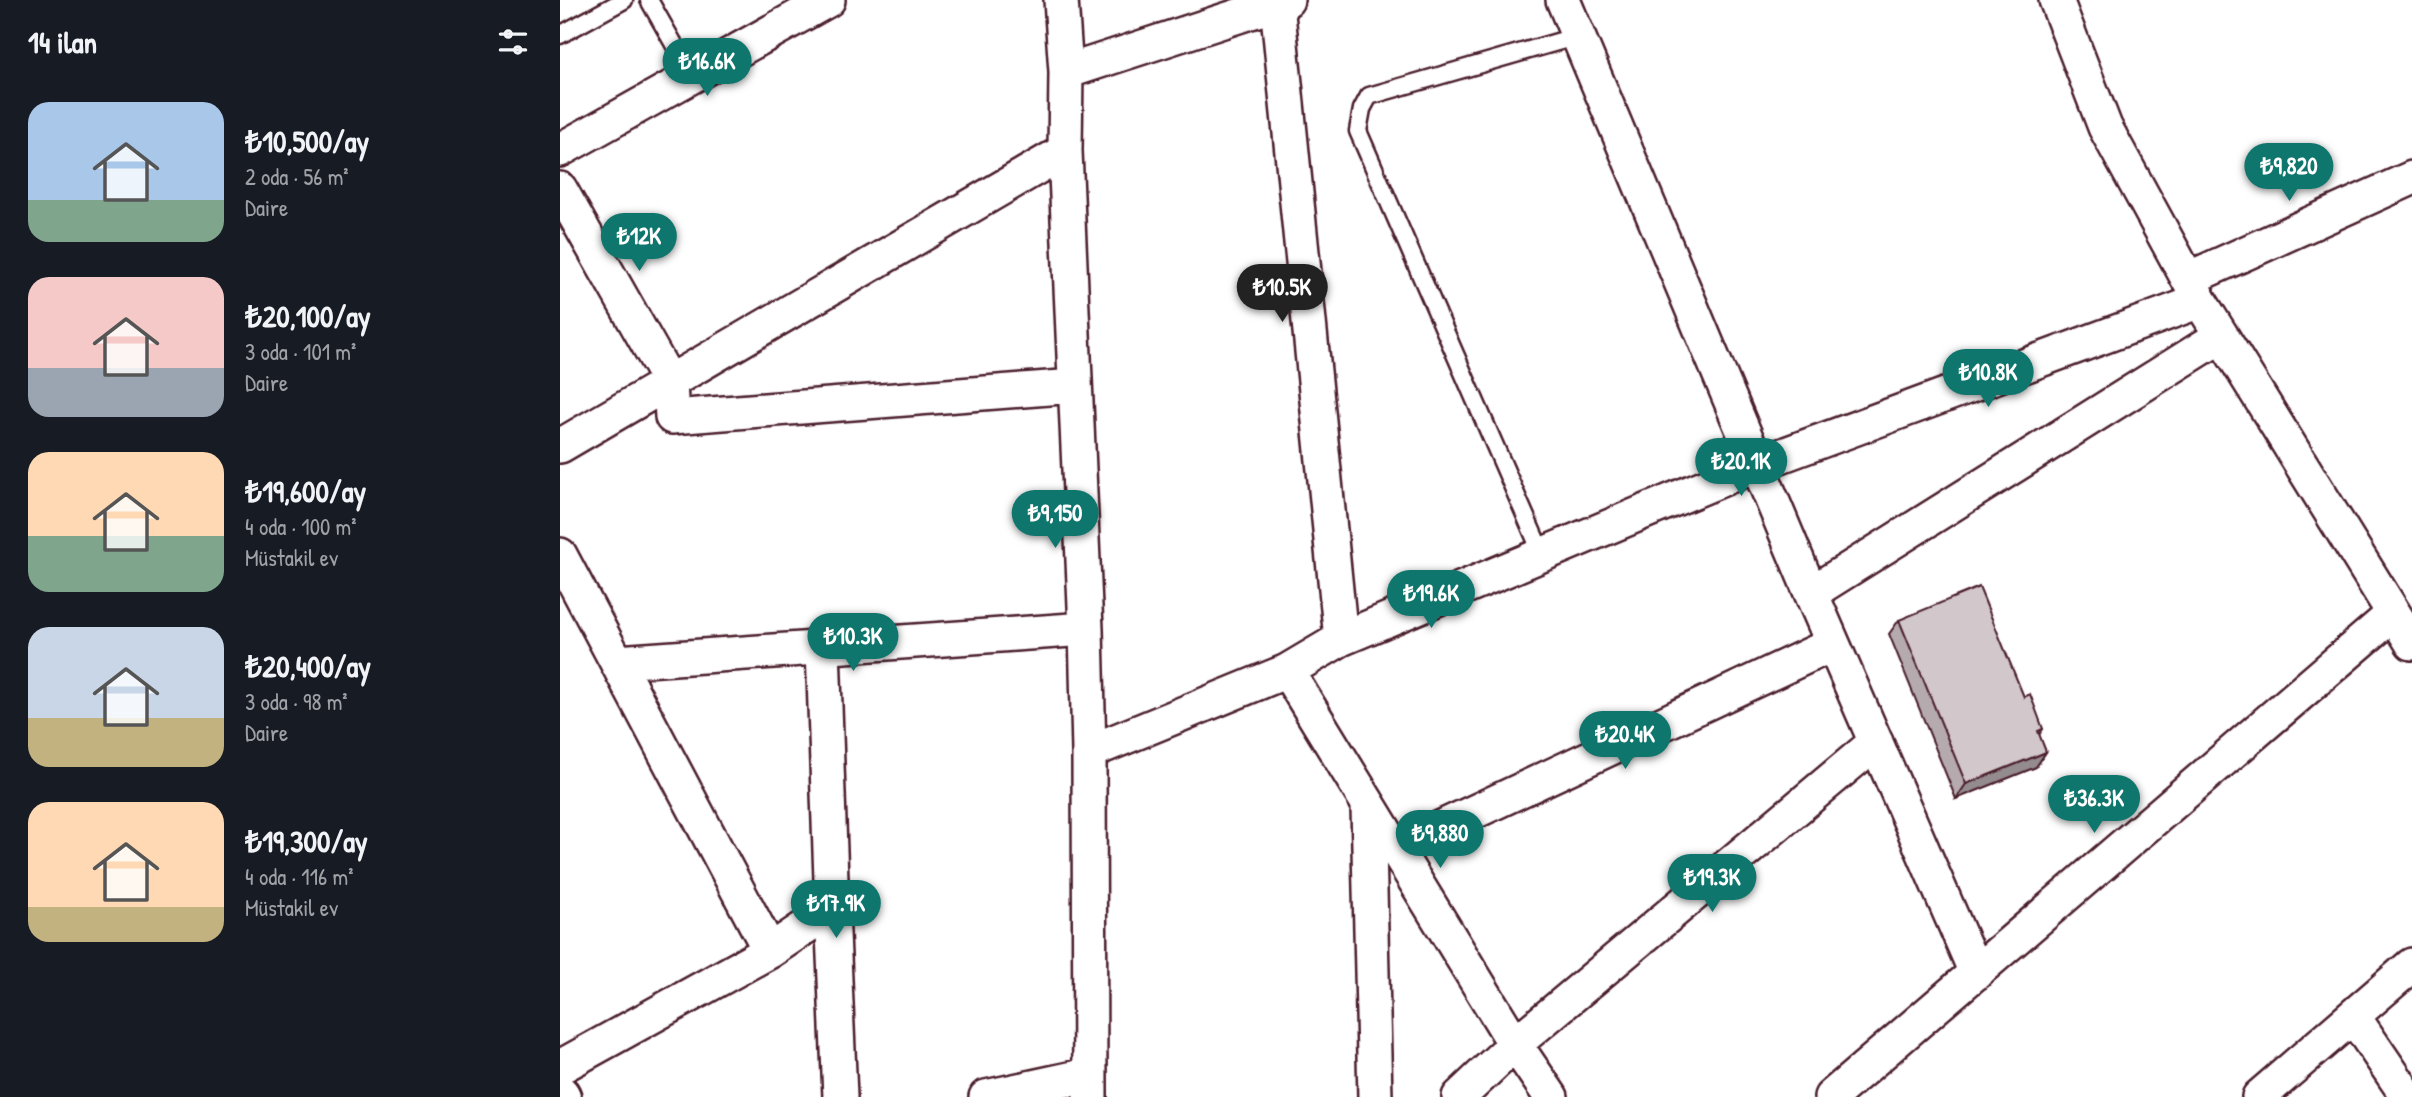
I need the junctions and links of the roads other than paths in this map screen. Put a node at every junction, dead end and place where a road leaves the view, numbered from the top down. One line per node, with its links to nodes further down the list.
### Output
1 (624, 0): 8 (lane)
2 (649, 0): 11 (lane)
3 (828, 0): 11 (street)
4 (1061, 0): 10 (street)
5 (1563, 0): 9 (street)
6 (2056, 0): 16 (street)
7 (1282, 2): 10 (street); 27 (street)
8 (560, 35)
9 (1578, 36): 21 (street); 22 (lane)
10 (1066, 72): 13 (street)
11 (692, 76): 12 (street)
12 (560, 150)
13 (1065, 151): 18 (street); 19 (street)
14 (2409, 185): 16 (street)
15 (560, 189): 18 (street)
16 (2194, 290): 17 (street); 21 (street)
17 (2221, 336): 24 (street); 25 (street)
18 (670, 383): 19 (street); 20 (street)
19 (1075, 386): 26 (street)
20 (560, 446)
21 (1756, 465): 22 (street); 24 (street)
22 (1542, 554): 27 (street)
23 (560, 555): 31 (street)
24 (1811, 593): 29 (street)
25 (2393, 614): 28 (street); 40 (street)
26 (1086, 629): 30 (street); 34 (street)
27 (1341, 639): 32 (street)
28 (2412, 643)
29 (1833, 644): 33 (street); 36 (street)
30 (823, 648): 31 (street); 37 (street)
31 (617, 663): 38 (street)
32 (1287, 671): 34 (street); 35 (street)
33 (1876, 742): 40 (street); 42 (street)
34 (1089, 752): 44 (street)
35 (1368, 803): 36 (street); 47 (street)
36 (1395, 849): 42 (street)
37 (832, 909): 38 (street); 45 (street)
38 (769, 951): 43 (street)
39 (2412, 965): 41 (street)
40 (1976, 973): 50 (street)
41 (2353, 1016): 51 (street); 52 (street)
42 (1514, 1044): 48 (street); 49 (street)
43 (560, 1067)
44 (1089, 1086): 46 (street)
45 (840, 1097)
46 (986, 1097)
47 (1375, 1097)
48 (1459, 1097)
49 (1551, 1097)
50 (1832, 1097)
51 (2259, 1097)
52 (2408, 1097)

